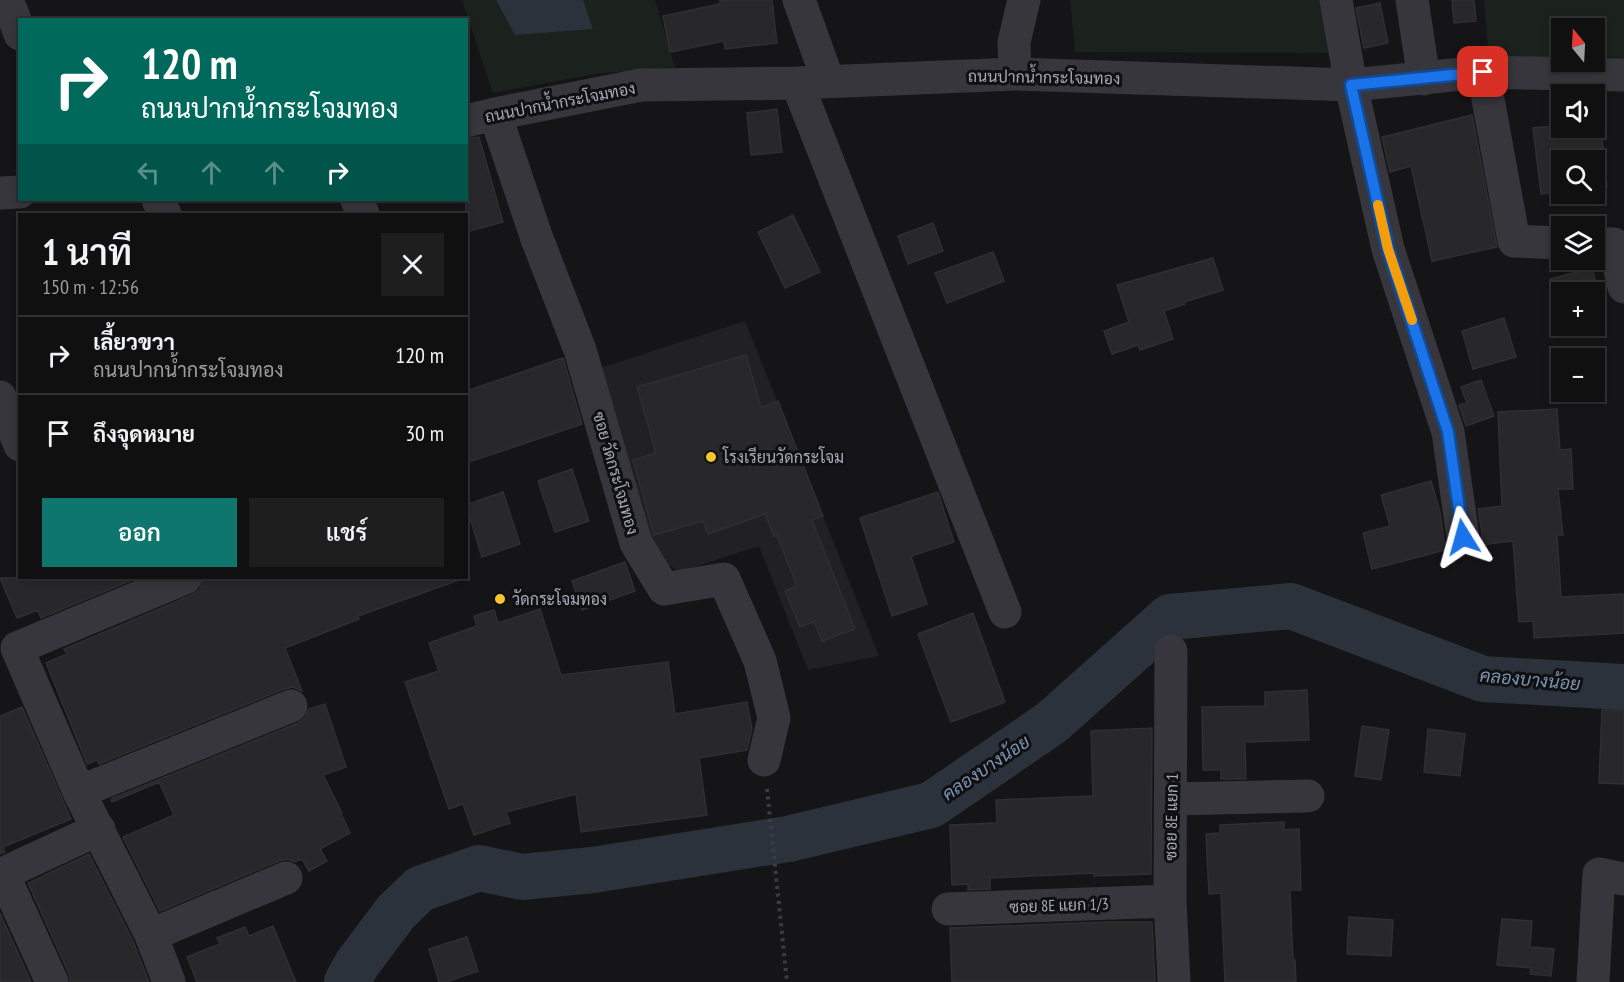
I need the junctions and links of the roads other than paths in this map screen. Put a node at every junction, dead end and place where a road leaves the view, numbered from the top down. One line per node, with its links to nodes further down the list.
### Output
1 (6, 0): 6 (street)
2 (799, 0): 11 (street)
3 (1024, 0): 8 (street)
4 (1336, 0): 12 (street)
5 (1412, 0): 10 (street)
6 (18, 28)
7 (1483, 72): 9 (street, ถนนปากน้ำกระโจมทอง); 10 (street, ถนนปากน้ำกระโจมทอง); 16 (street)
8 (1015, 74): 11 (street, ถนนปากน้ำกระโจมทอง); 12 (street, ถนนปากน้ำกระโจมทอง)
9 (1624, 75)
10 (1424, 79): 12 (street, ถนนปากน้ำกระโจมทอง)
11 (812, 81): 13 (street, ถนนปากน้ำกระโจมทอง); 23 (street)
12 (1351, 85): 21 (street)
13 (481, 117): 26 (street, ซอย วัดกระโจมทอง)
14 (18, 192): 15 (street)
15 (0, 193)
16 (1551, 243)
17 (1605, 244): 18 (street)
18 (1624, 287)
19 (0, 397): 20 (street)
20 (18, 440)
21 (1463, 537)
22 (184, 579): 27 (street)
23 (1005, 612)
24 (1171, 651): 29 (street, ซอย 8E แยก 1)
25 (291, 706): 27 (street)
26 (764, 760)
27 (80, 792): 30 (street)
28 (1308, 796): 29 (street)
29 (1172, 799): 34 (street, ซอย 8E แยก 1)
30 (99, 829): 31 (street); 36 (street)
31 (1, 874): 37 (street)
32 (286, 878): 36 (street)
33 (1624, 879): 40 (street)
34 (1170, 901): 35 (street, ซอย 8E แยก 1/3); 39 (street, ซอย 8E แยก 1)
35 (948, 909)
36 (152, 935): 38 (street)
37 (52, 982)
38 (169, 982)
39 (1174, 982)
40 (1593, 982)

